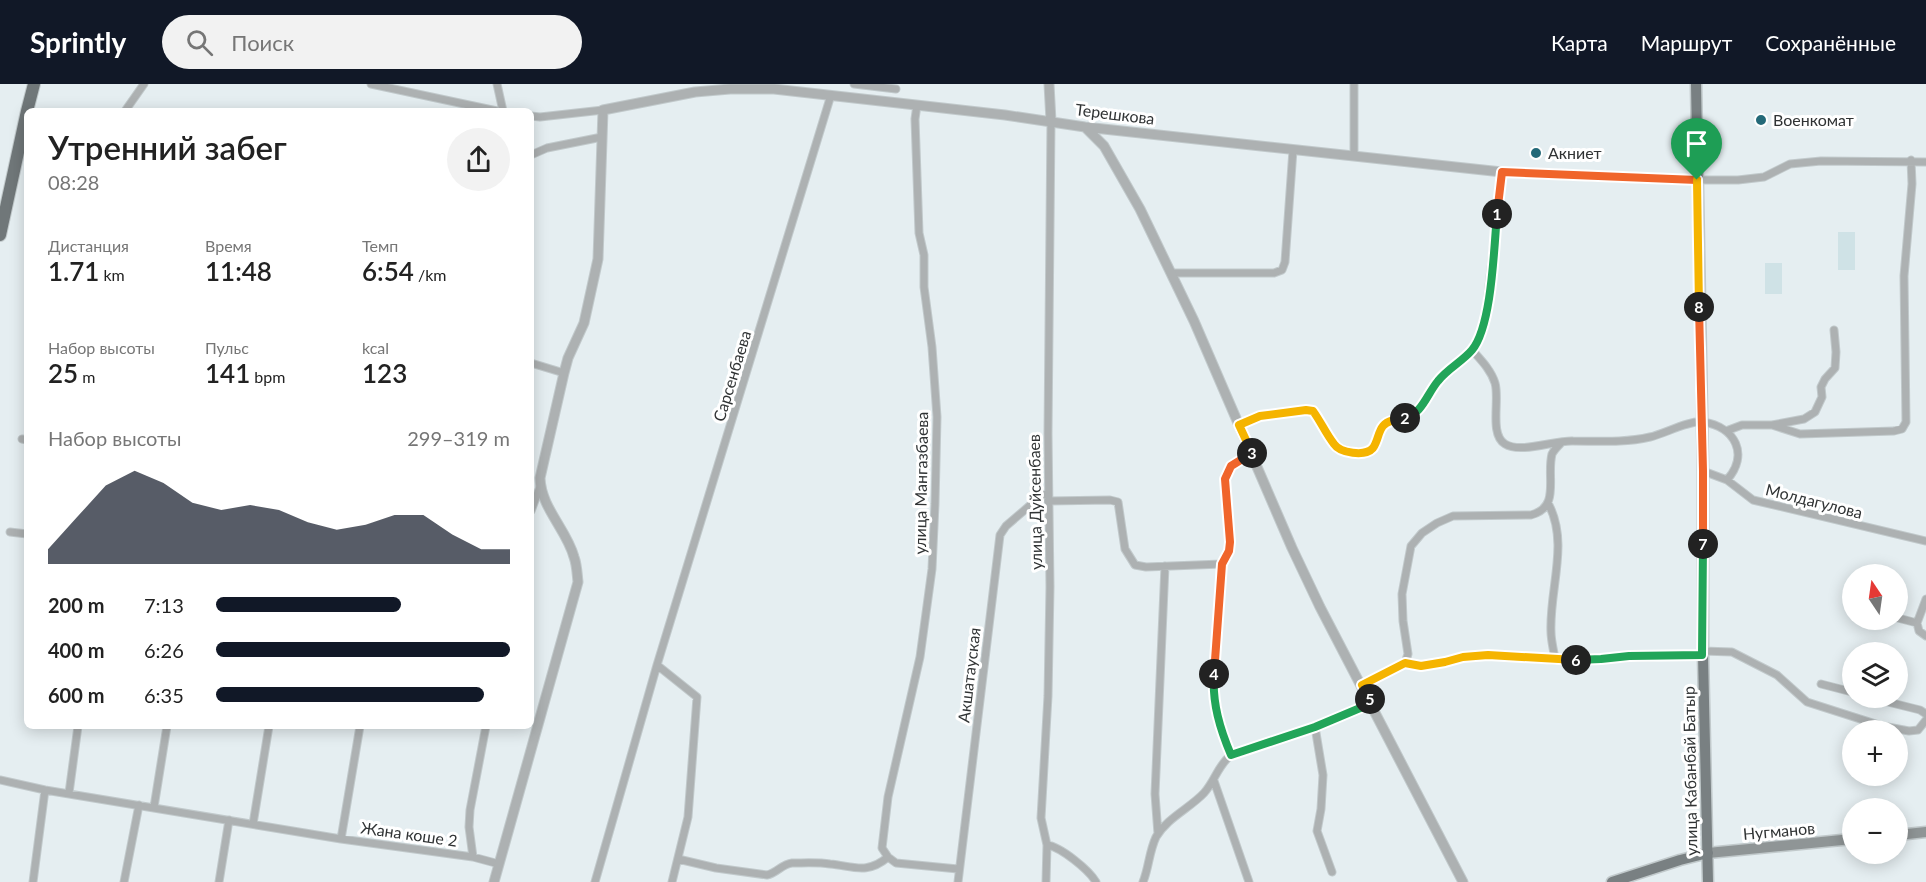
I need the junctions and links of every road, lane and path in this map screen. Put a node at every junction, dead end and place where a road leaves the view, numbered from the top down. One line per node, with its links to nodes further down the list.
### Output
1 (34, 84): 13 (highway)
2 (144, 84): 14 (street)
3 (371, 84): 15 (street)
4 (497, 84): 16 (street)
5 (854, 84): 9 (street)
6 (1049, 84): 19 (street)
7 (1354, 84): 25 (street)
8 (1696, 84): 29 (main road, улица Кабанбай Батыр)
9 (896, 87): 11 (street)
10 (831, 95): 11 (street, Терешкова); 17 (street, Терешкова); 60 (street, Сарсенбаева)
11 (895, 102): 12 (street, Терешкова)
12 (917, 105): 19 (street, Терешкова); 93 (street, улица Мангазбаева)
13 (28, 108)
14 (126, 108)
15 (483, 108)
16 (502, 108)
17 (603, 110): 18 (street, Терешкова); 21 (street)
18 (534, 116)
19 (1051, 121): 20 (street, Терешкова); 45 (street, улица Дуйсенбаев)
20 (1085, 127): 23 (street, Терешкова); 31 (street)
21 (602, 137): 24 (street); 35 (street)
22 (23, 142): 30 (highway)
23 (1293, 150): 25 (street, Терешкова); 31 (street)
24 (534, 154)
25 (1354, 156): 28 (street, Терешкова)
26 (1911, 160): 27 (street); 29 (street); 38 (street)
27 (1926, 162)
28 (1502, 172): 29 (street, Терешкова); 33 (street)
29 (1697, 180): 36 (main road, улица Кабанбай Батыр)
30 (0, 235)
31 (1171, 273): 37 (street)
32 (1834, 330): 38 (street)
33 (1472, 350): 37 (street); 40 (street)
34 (534, 364): 35 (street)
35 (564, 373): 44 (street)
36 (1702, 422): 39 (street); 40 (street); 42 (main road, улица Кабанбай Батыр)
37 (1239, 425): 41 (street)
38 (1772, 425): 39 (street)
39 (1726, 431): 43 (street)
40 (1561, 442): 47 (street)
41 (1252, 454): 51 (street); 62 (street)
42 (1703, 471): 43 (street, Молдагулова); 57 (main road, улица Кабанбай Батыр)
43 (1727, 480): 50 (street, Молдагулова)
44 (540, 487): 46 (street); 95 (street)
45 (1048, 497): 52 (street); 90 (street, улица Дуйсенбаев); 96 (street, Акшатауская)
46 (534, 503)
47 (1549, 505): 58 (street); 59 (street)
48 (10, 532): 49 (street)
49 (24, 534)
50 (1926, 541)
51 (1222, 564): 52 (street); 76 (street)
52 (1165, 566): 86 (street)
53 (1926, 599): 55 (street)
54 (1908, 621): 55 (street)
55 (1917, 623): 56 (street)
56 (1926, 636)
57 (1702, 653): 58 (street); 74 (street); 91 (main road, улица Кабанбай Батыр)
58 (1556, 660): 59 (street)
59 (1405, 663): 62 (street)
60 (657, 665): 94 (street); 102 (street, Сарсенбаева)
61 (1821, 684): 63 (street)
62 (1362, 685): 64 (street)
63 (1842, 689)
64 (1372, 703): 68 (street); 109 (street)
65 (1908, 707): 66 (street)
66 (1926, 714)
67 (1926, 720): 74 (street)
68 (1315, 727): 76 (street); 97 (street)
69 (78, 729): 80 (street)
70 (167, 729): 82 (street)
71 (269, 729): 84 (street)
72 (359, 729): 88 (street, Жана коше 2)
73 (485, 729): 92 (street, Жана коше 2)
74 (1918, 730): 75 (street)
75 (1926, 732)
76 (1231, 755): 78 (street)
77 (0, 780): 79 (street, Жана коше 2)
78 (1214, 781): 86 (street); 108 (street)
79 (45, 790): 80 (street, Жана коше 2); 98 (street)
80 (69, 793): 81 (street, Жана коше 2)
81 (139, 805): 82 (street, Жана коше 2); 99 (street)
82 (154, 807): 83 (street, Жана коше 2)
83 (229, 820): 84 (street, Жана коше 2); 100 (street)
84 (253, 824): 88 (street, Жана коше 2)
85 (1926, 832): 87 (main road)
86 (1158, 834): 107 (street)
87 (1908, 834)
88 (341, 839): 92 (street, Жана коше 2)
89 (1842, 840): 91 (main road, Нугманов)
90 (1047, 845): 105 (street, улица Дуйсенбаев); 106 (street)
91 (1708, 853): 110 (main road); 111 (main road, улица Кабанбай Батыр)
92 (473, 857): 95 (street, Жана коше 2)
93 (888, 857): 94 (street); 96 (street)
94 (678, 859): 103 (street)
95 (499, 864): 101 (street)
96 (958, 869): 104 (street, Акшатауская)
97 (1332, 872)
98 (33, 882)
99 (124, 882)
100 (219, 882)
101 (495, 882)
102 (595, 882)
103 (672, 882)
104 (958, 882)
105 (1046, 882)
106 (1096, 882)
107 (1143, 882)
108 (1249, 882)
109 (1463, 882)
110 (1612, 882)
111 (1708, 882)

